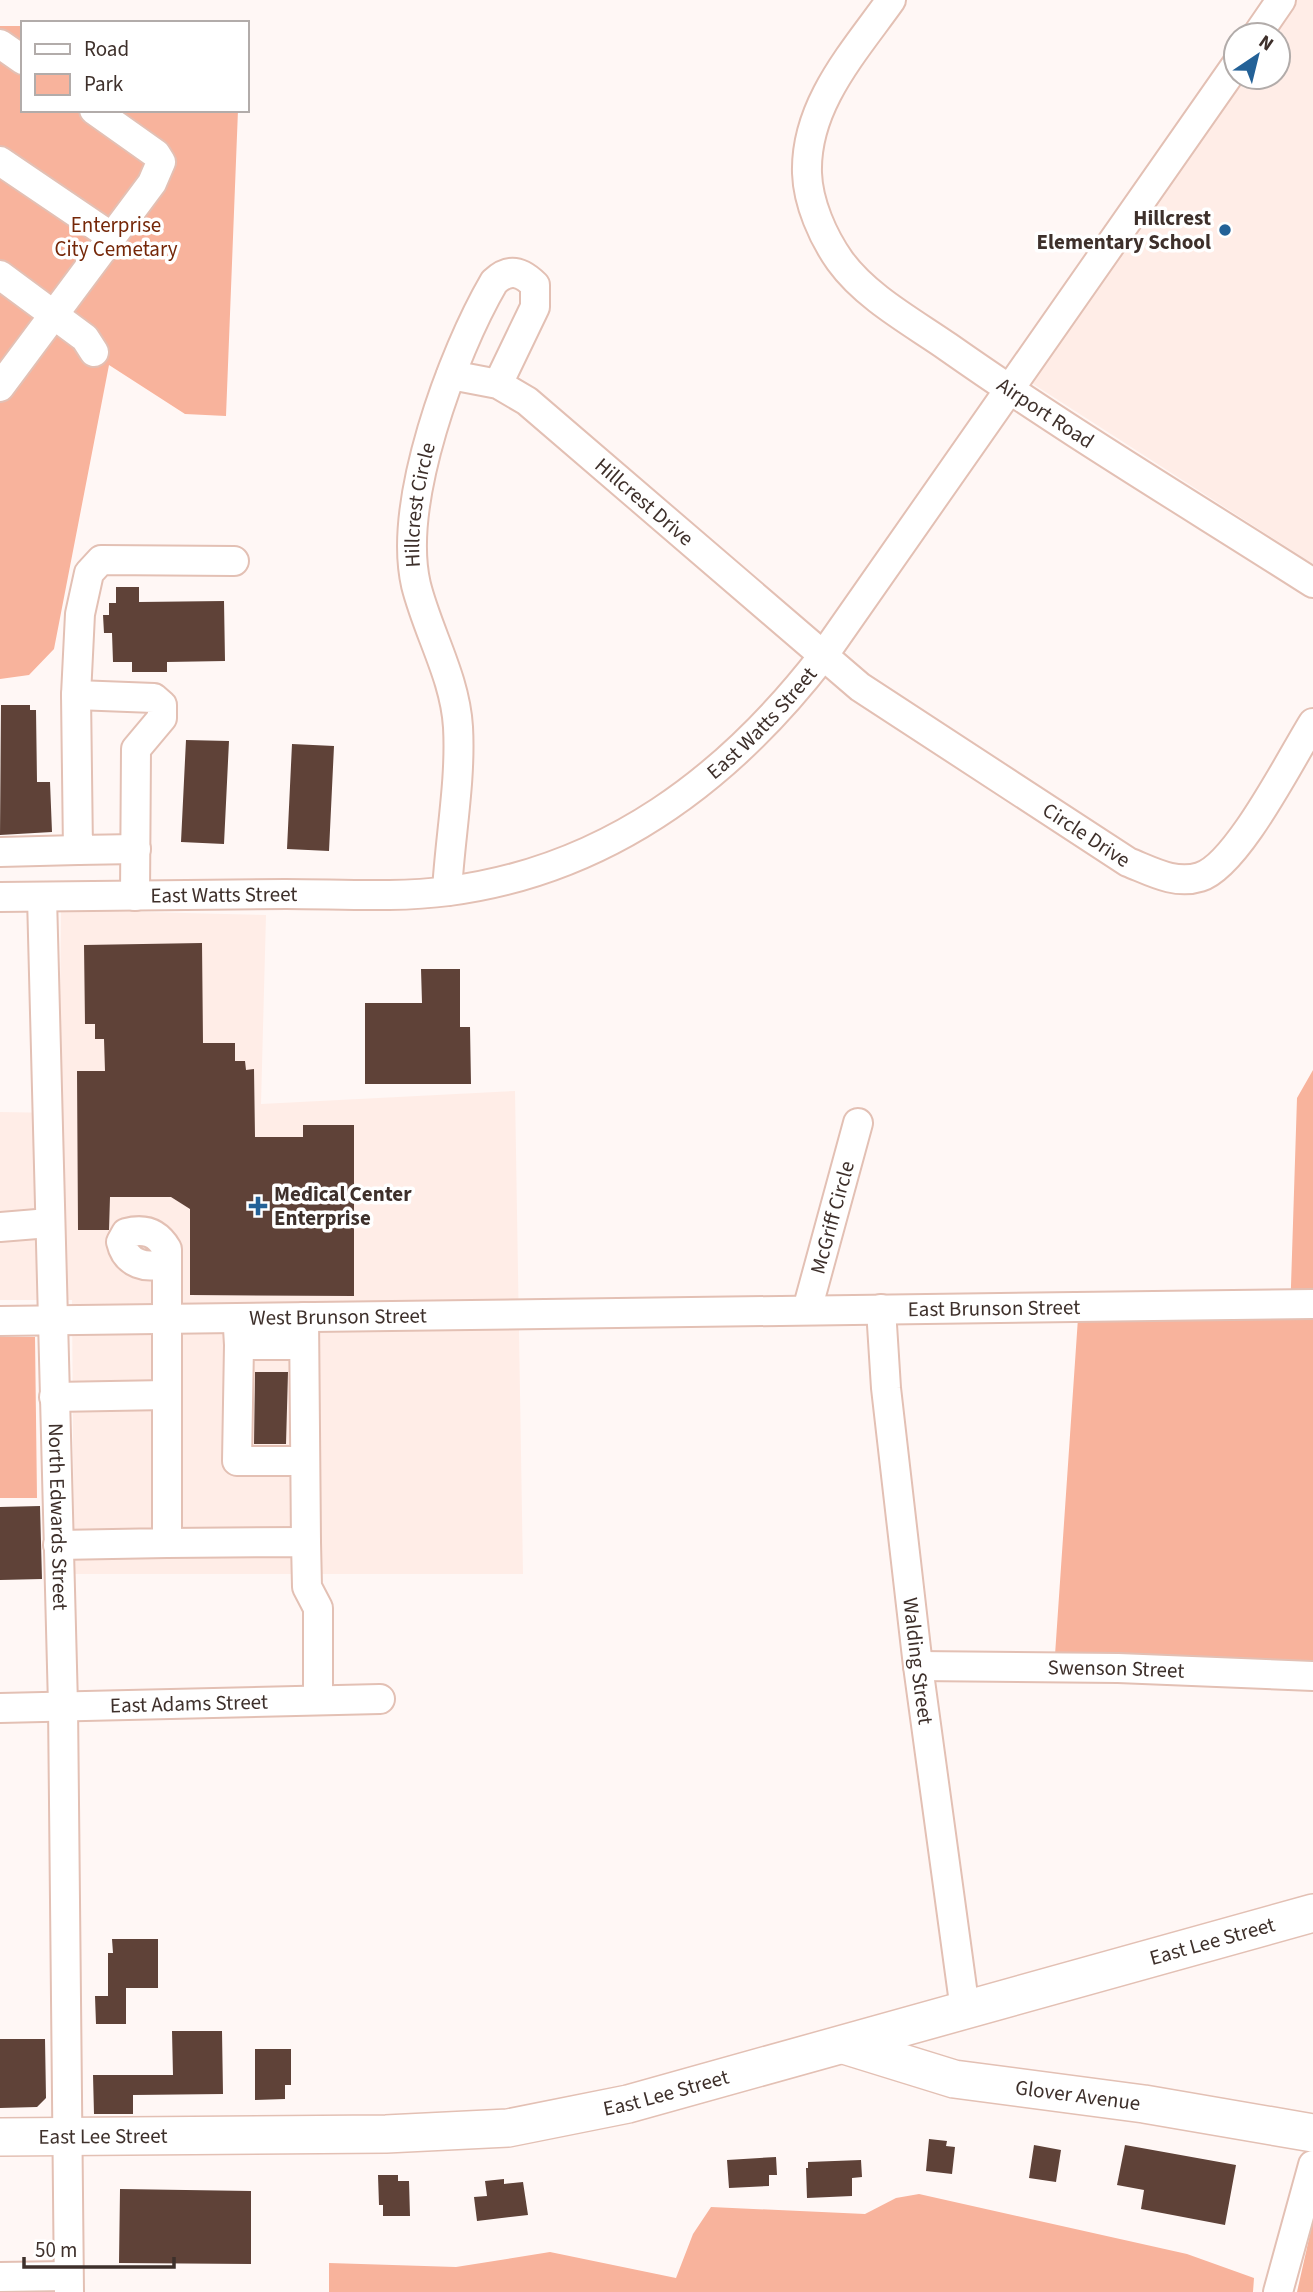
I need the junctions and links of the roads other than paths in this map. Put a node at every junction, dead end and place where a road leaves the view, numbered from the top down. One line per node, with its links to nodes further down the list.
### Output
1 (891, 0): 16 (street, Airport Road)
2 (1281, 0): 3 (street)
3 (1267, 21)
4 (0, 44): 5 (street)
5 (21, 59)
6 (1222, 85): 16 (street, East Watts Street)
7 (97, 112): 9 (street)
8 (0, 161): 9 (street)
9 (112, 237): 11 (street)
10 (0, 275): 11 (street)
11 (55, 314): 12 (street); 15 (street)
12 (94, 352)
13 (452, 375): 14 (street, Hillcrest Drive); 14 (street, Hillcrest Circle); 25 (street, Hillcrest Circle)
14 (498, 384): 19 (street, Hillcrest Drive)
15 (0, 387)
16 (1010, 389): 18 (street, Airport Road); 19 (street, East Watts Street)
17 (234, 561): 20 (street)
18 (1313, 583)
19 (823, 656): 21 (street, Circle Drive); 25 (street, East Watts Street)
20 (76, 695): 22 (street); 23 (street)
21 (1313, 723)
22 (135, 849): 23 (street); 26 (street)
23 (78, 850): 24 (street)
24 (0, 852)
25 (447, 891): 26 (street, East Watts Street)
26 (135, 896): 28 (street, East Watts Street)
27 (0, 897): 28 (street, East Watts Street)
28 (42, 897): 30 (street, North Edwards Street)
29 (858, 1123): 35 (street, McGriff Circle)
30 (49, 1223): 31 (street); 40 (street, North Edwards Street)
31 (0, 1227)
32 (166, 1262): 38 (street)
33 (1313, 1304): 34 (street, East Brunson Street)
34 (881, 1308): 35 (street, East Brunson Street); 49 (street, Walding Street)
35 (807, 1310): 36 (street, East Brunson Street)
36 (674, 1311): 37 (street, West Brunson Street)
37 (304, 1317): 41 (street, West Brunson Street); 42 (street)
38 (167, 1320): 40 (street, West Brunson Street); 41 (street, West Brunson Street); 43 (street)
39 (0, 1321): 40 (street, West Brunson Street)
40 (52, 1321): 44 (street, North Edwards Street)
41 (238, 1332): 42 (street); 45 (street)
42 (304, 1345): 45 (street)
43 (167, 1395): 44 (street); 47 (street)
44 (54, 1397): 48 (street, North Edwards Street)
45 (305, 1461): 46 (street)
46 (306, 1542): 47 (street); 52 (street)
47 (167, 1543): 48 (street)
48 (58, 1545): 53 (street, North Edwards Street)
49 (918, 1666): 50 (street, Swenson Street); 56 (street, Walding Street)
50 (1313, 1676)
51 (380, 1699): 52 (street, East Adams Street)
52 (318, 1700): 53 (street, East Adams Street)
53 (63, 1705): 54 (street, East Adams Street); 59 (street, North Edwards Street)
54 (0, 1708)
55 (1313, 1913): 56 (main road, East Lee Street)
56 (965, 2010): 57 (main road, East Lee Street)
57 (844, 2045): 58 (main road, Glover Avenue); 59 (main road, East Lee Street)
58 (1313, 2133)
59 (66, 2136): 60 (main road, East Lee Street); 63 (street, North Edwards Street)
60 (0, 2137)
61 (1313, 2165): 64 (street)
62 (0, 2277): 63 (street)
63 (69, 2284)
64 (1278, 2292)

